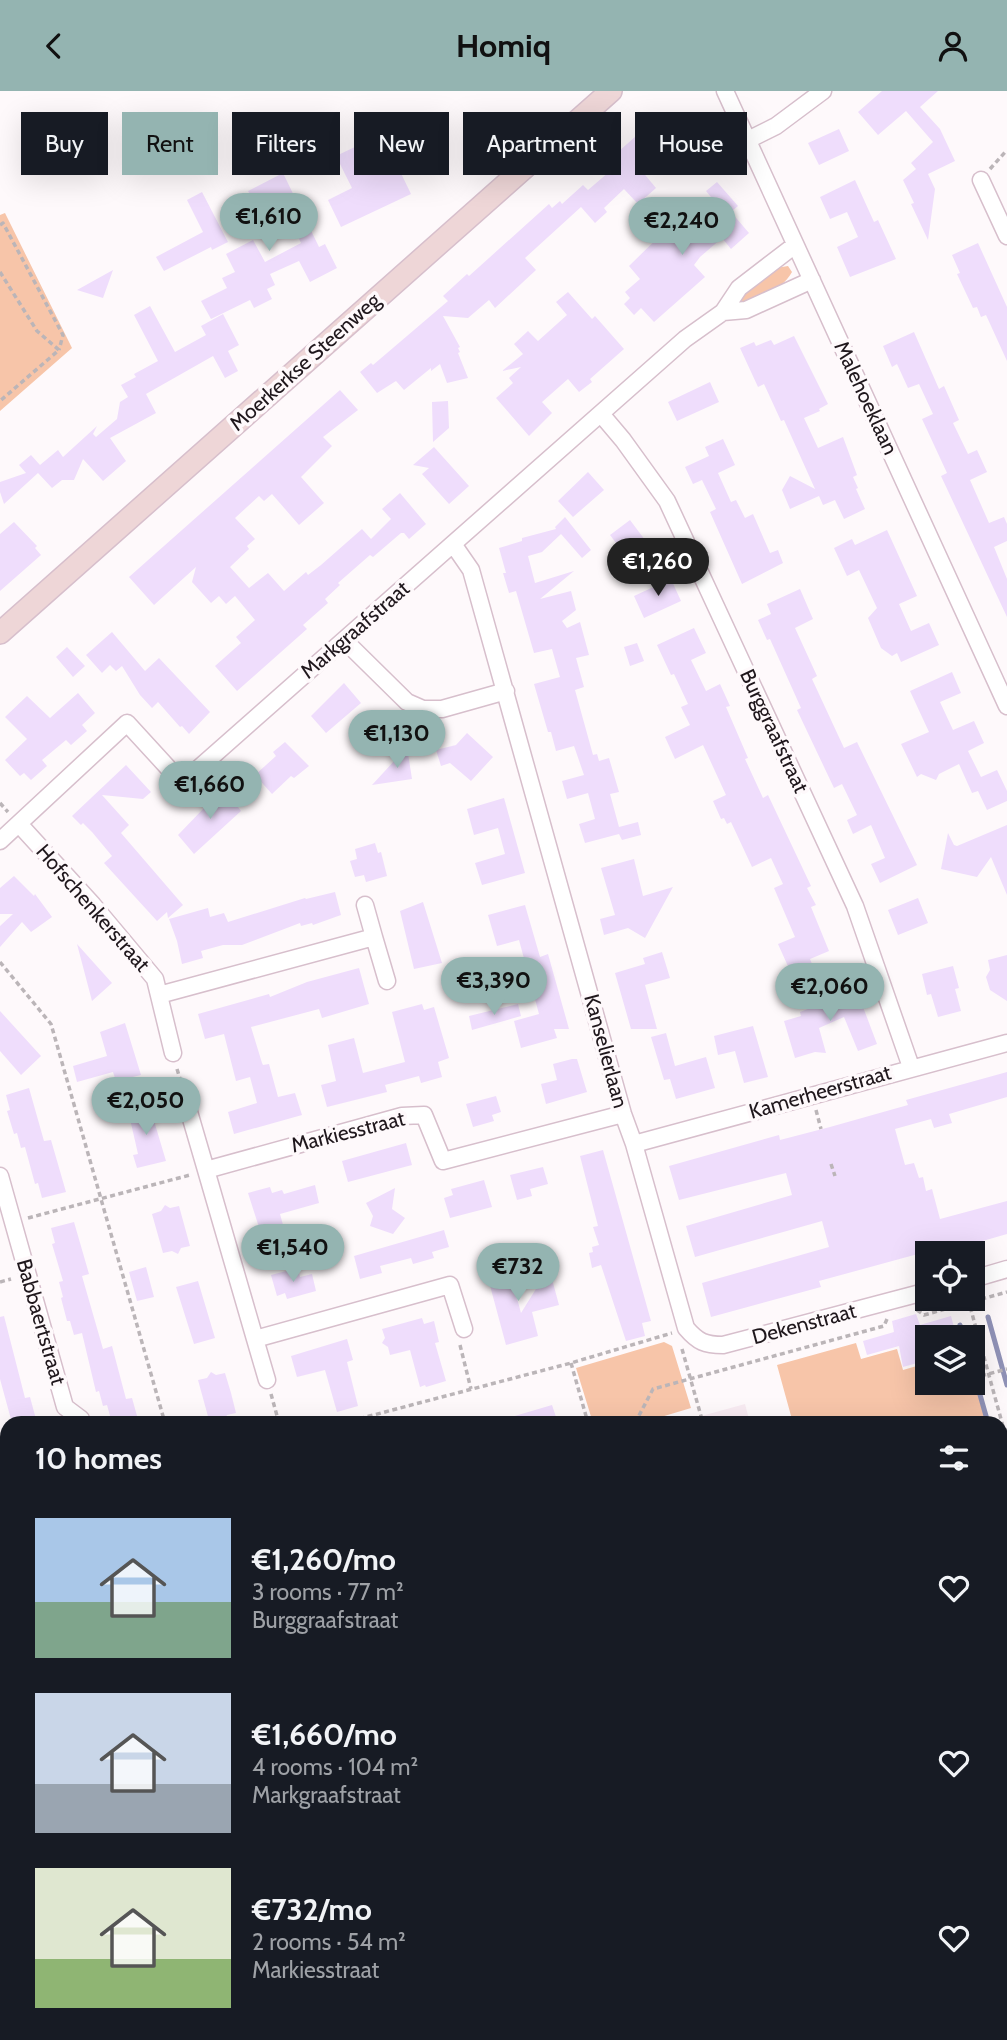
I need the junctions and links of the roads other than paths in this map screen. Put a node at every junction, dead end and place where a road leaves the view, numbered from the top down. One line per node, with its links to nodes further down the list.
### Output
1 (611, 91): 12 (street, Moerkerkse Steenweg)
2 (726, 91): 4 (street, Malehoeklaan)
3 (823, 91): 4 (street)
4 (748, 140): 7 (street, Malehoeklaan)
5 (981, 180): 6 (street)
6 (1007, 236)
7 (795, 245): 8 (street, Malehoeklaan); 9 (street, Markgraafstraat)
8 (812, 280): 9 (street, Markgraafstraat); 15 (street, Malehoeklaan)
9 (723, 312): 10 (street, Markgraafstraat)
10 (601, 414): 11 (street, Markgraafstraat); 24 (street, Burggraafstraat)
11 (453, 544): 13 (street, Markgraafstraat); 14 (street, Kanselierlaan)
12 (0, 633)
13 (344, 640): 14 (street); 16 (street, Markgraafstraat)
14 (506, 691): 26 (street, Kanselierlaan)
15 (1007, 706)
16 (19, 824): 17 (street, Markgraafstraat); 21 (street, Hofschenkerstraat)
17 (0, 841)
18 (365, 905): 19 (street)
19 (374, 937): 20 (street); 21 (street, Hofschenkerstraat)
20 (387, 981)
21 (159, 995): 23 (street, Hofschenkerstraat)
22 (1007, 1042): 24 (street, Kamerheerstraat)
23 (173, 1053)
24 (911, 1067): 27 (street, Kamerheerstraat)
25 (187, 1105): 28 (street)
26 (623, 1114): 27 (street, Kanselierlaan); 28 (street, Markiesstraat)
27 (634, 1144): 33 (street, Kanselierlaan)
28 (206, 1171): 35 (street)
29 (0, 1176): 37 (street, Babbaertstraat)
30 (1007, 1269): 31 (street)
31 (985, 1275)
32 (915, 1294): 33 (street, Dekenstraat)
33 (686, 1328)
34 (464, 1329): 35 (street)
35 (256, 1339): 36 (street)
36 (267, 1380)
37 (77, 1416)

